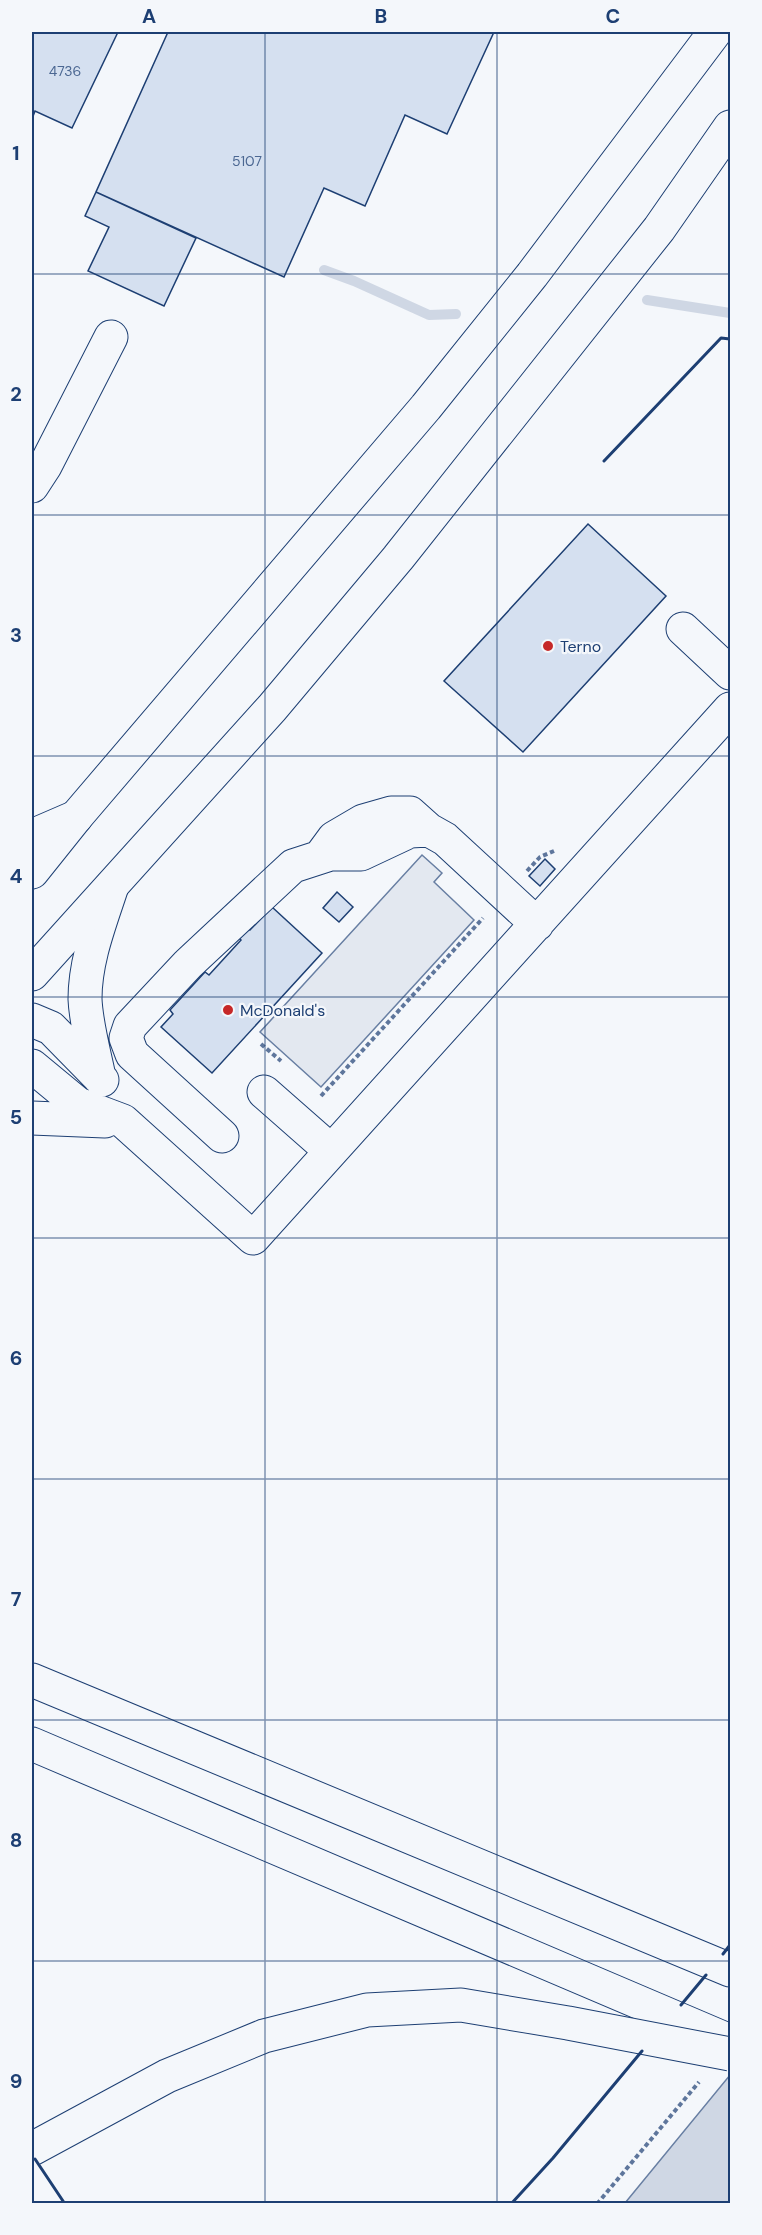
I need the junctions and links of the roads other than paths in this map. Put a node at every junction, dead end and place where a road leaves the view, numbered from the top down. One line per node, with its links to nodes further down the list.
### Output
1 (693, 32): 3 (main road)
2 (715, 32): 3 (main road)
3 (676, 85): 10 (main road)
4 (730, 127): 13 (main road)
5 (111, 337): 6 (main road)
6 (32, 486)
7 (683, 629): 8 (main road)
8 (730, 673)
9 (730, 709): 14 (main road)
10 (76, 817): 11 (main road); 12 (main road)
11 (32, 836)
12 (32, 872)
13 (112, 886): 15 (main road); 18 (main road)
14 (537, 924): 22 (main road); 23 (main road)
15 (32, 974)
16 (32, 1020): 18 (main road)
17 (32, 1066): 21 (main road)
18 (99, 1077): 21 (main road)
19 (264, 1092): 23 (main road)
20 (32, 1118): 21 (main road)
21 (123, 1121): 23 (main road)
22 (222, 1136)
23 (330, 1150)
24 (32, 1680): 26 (main road)
25 (32, 1744): 27 (main road)
26 (730, 1970)
27 (730, 2041)
28 (730, 2054): 29 (main road, bridge)
29 (32, 2149)

